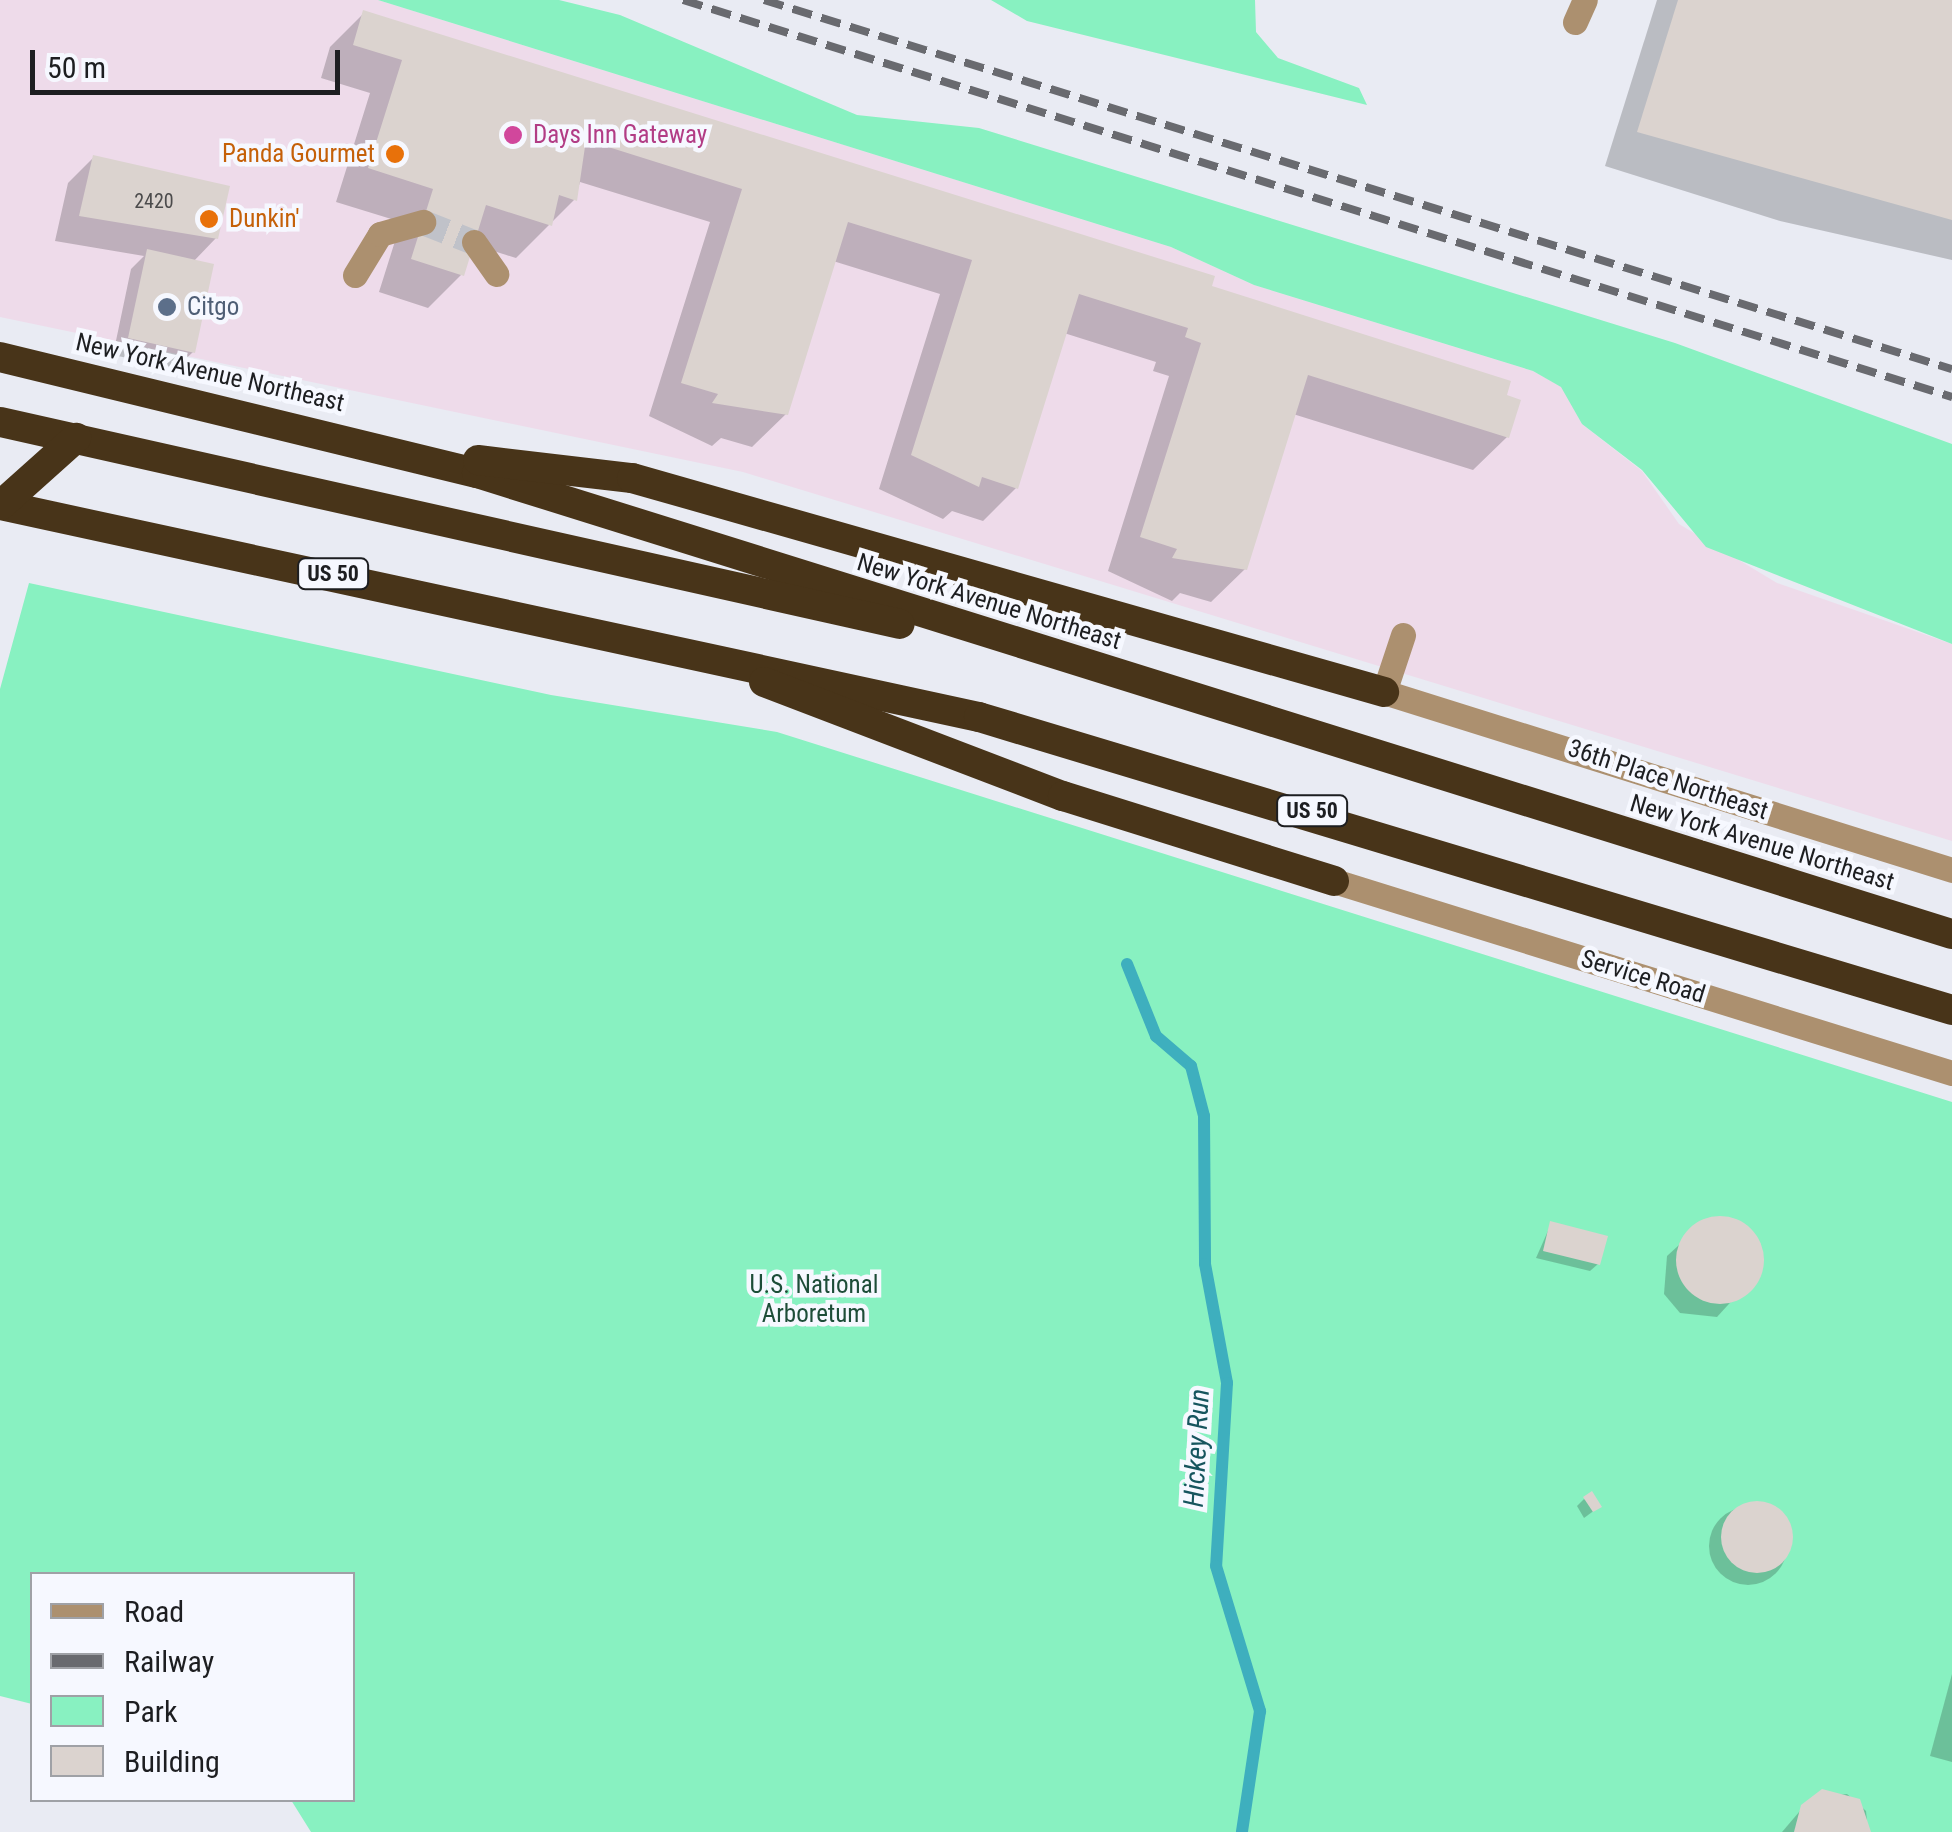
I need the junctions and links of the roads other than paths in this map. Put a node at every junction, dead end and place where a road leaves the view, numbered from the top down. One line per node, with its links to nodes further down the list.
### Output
1 (423, 222): 4 (street)
2 (474, 242): 3 (street)
3 (496, 274)
4 (355, 275)
5 (0, 357): 8 (highway, New York Avenue Northeast)
6 (0, 422): 7 (highway)
7 (76, 438): 9 (highway); 12 (highway)
8 (395, 450): 12 (highway, New York Avenue Northeast); 13 (highway)
9 (1, 505): 11 (highway, US 50)
10 (1402, 635): 13 (street)
11 (664, 643): 15 (highway); 17 (highway, US 50)
12 (1074, 660): 16 (highway, New York Avenue Northeast)
13 (1384, 692): 14 (street, 36th Place Northeast)
14 (1952, 870)
15 (1334, 880): 18 (street, Service Road)
16 (1952, 934)
17 (1952, 1010)
18 (1952, 1074)

